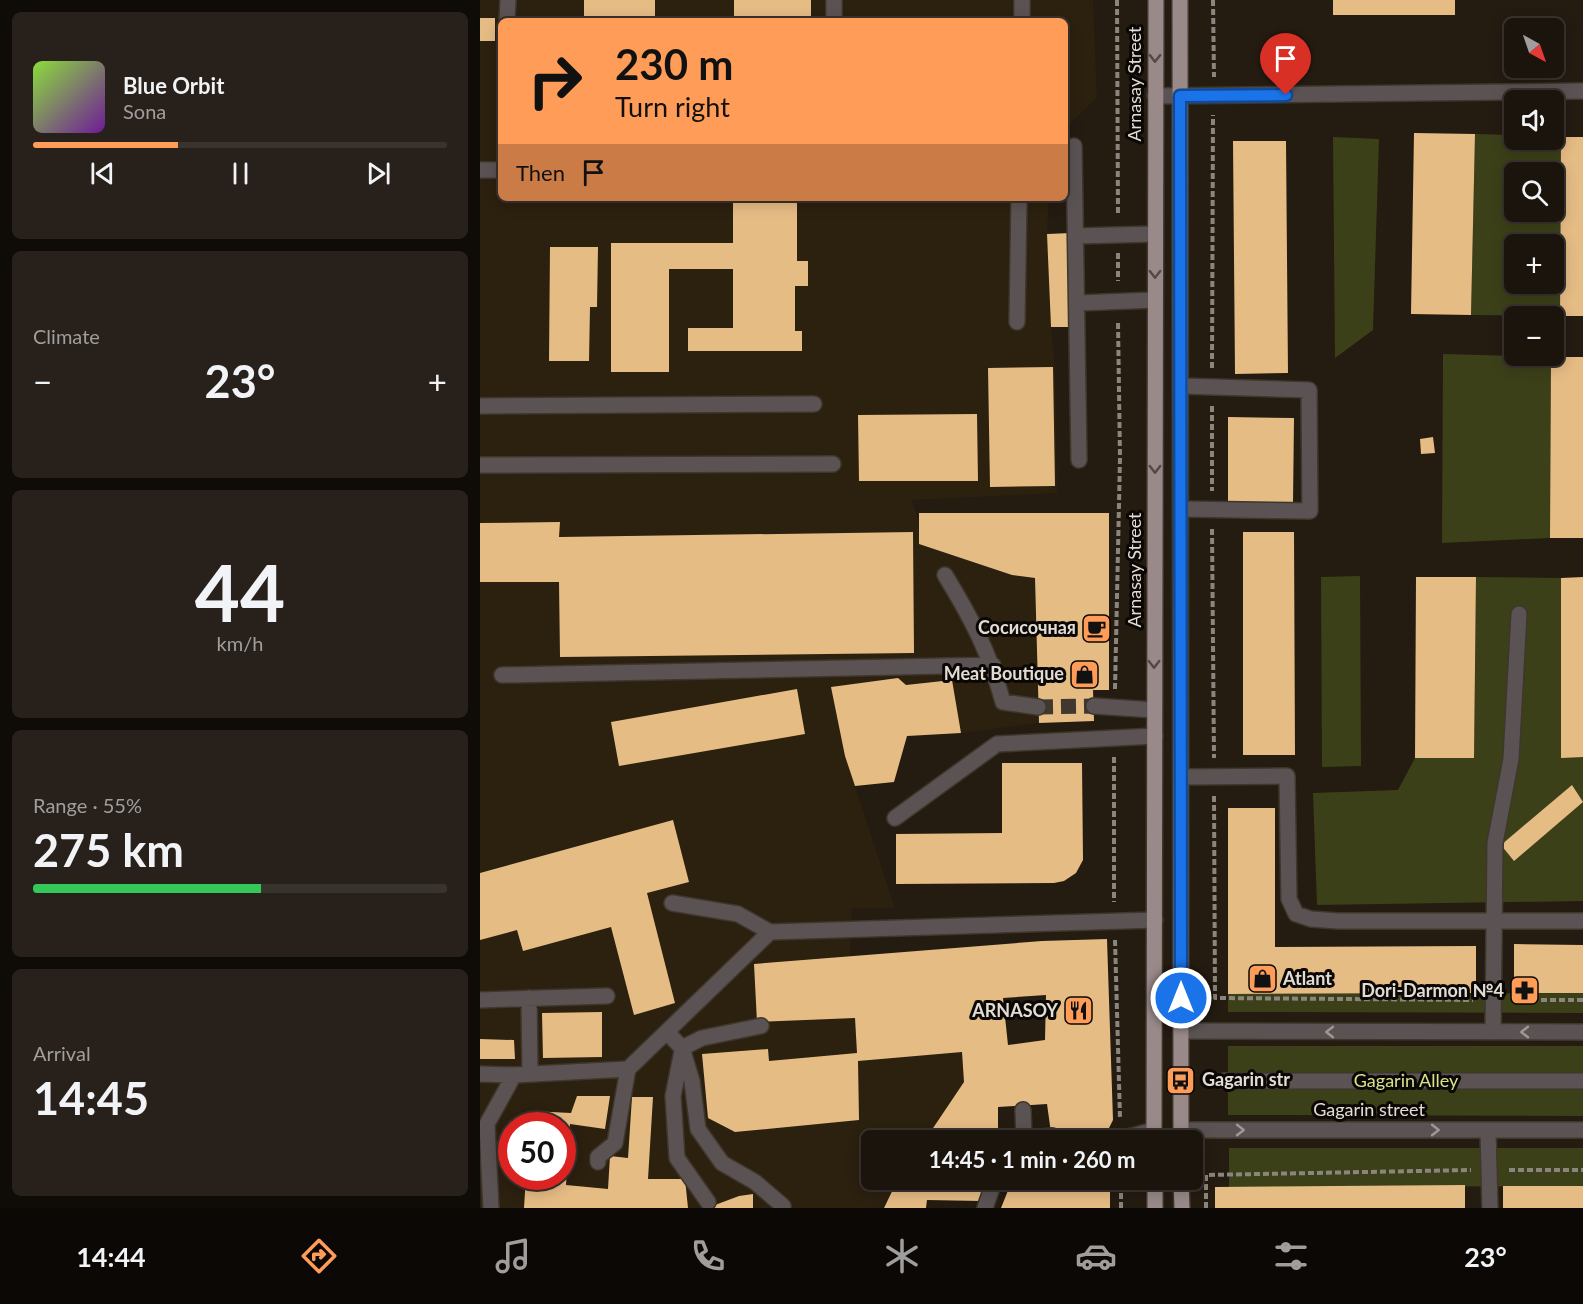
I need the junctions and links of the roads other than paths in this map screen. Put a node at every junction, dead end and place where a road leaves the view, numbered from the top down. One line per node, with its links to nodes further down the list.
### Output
1 (508, 0): 6 (street)
2 (834, 0): 7 (street)
3 (1022, 0): 8 (street)
4 (1156, 0): 10 (main road, Arnasay Street, one-way to 10)
5 (1180, 0): 11 (main road)
6 (507, 18)
7 (834, 18)
8 (1022, 18)
9 (1583, 91): 11 (street)
10 (1155, 96): 11 (street); 16 (main road, Arnasay Street)
11 (1180, 96): 21 (main road)
12 (1074, 146): 17 (street)
13 (480, 170): 14 (street)
14 (498, 170)
15 (1019, 201): 20 (street)
16 (1155, 234): 17 (street); 18 (main road, Arnasay Street, one-way to 18)
17 (1076, 236): 19 (street)
18 (1155, 300): 19 (street); 34 (main road, Arnasay Street, one-way to 34)
19 (1078, 303): 24 (street)
20 (1017, 322)
21 (1181, 386): 27 (main road); 27 (street)
22 (814, 404): 23 (street)
23 (480, 406)
24 (1079, 460)
25 (832, 464): 26 (street)
26 (480, 465)
27 (1181, 509): 36 (main road)
28 (945, 574): 30 (street)
29 (1519, 614): 41 (street)
30 (993, 665): 31 (street); 33 (street)
31 (502, 675)
32 (1094, 706): 34 (street)
33 (1038, 707)
34 (1154, 710): 35 (main road, Arnasay Street)
35 (1155, 736): 37 (street); 39 (main road, Arnasay Street)
36 (1181, 777): 41 (street); 48 (main road)
37 (894, 818)
38 (672, 903): 42 (street)
39 (1155, 920): 42 (street); 47 (main road, Arnasay Street)
40 (1583, 921): 41 (street)
41 (1493, 922): 50 (street)
42 (770, 932): 49 (street)
43 (607, 996): 44 (street)
44 (529, 999): 45 (street); 55 (street)
45 (480, 1000)
46 (761, 1026): 52 (street)
47 (1155, 1031): 48 (main road); 61 (main road, Arnasay Street)
48 (1181, 1031): 50 (street, one-way to 48); 62 (main road)
49 (667, 1032): 52 (street); 53 (street)
50 (1492, 1032): 51 (street, one-way to 50)
51 (1583, 1032)
52 (682, 1048): 70 (street); 71 (street)
53 (628, 1069): 55 (street); 66 (street)
54 (480, 1074): 56 (street)
55 (530, 1074): 56 (street)
56 (514, 1075): 72 (street)
57 (1223, 1080): 58 (street)
58 (1583, 1081)
59 (1023, 1110): 60 (street)
60 (1024, 1130)
61 (1154, 1130)
62 (1181, 1130)
63 (1488, 1130): 64 (street, Gagarin street); 65 (street, Gagarin street, one-way to 63); 76 (street)
64 (1583, 1130)
65 (1203, 1135)
66 (598, 1162)
67 (991, 1190): 73 (street)
68 (1155, 1190): 74 (main road)
69 (1182, 1190): 75 (main road)
70 (708, 1202)
71 (783, 1206)
72 (491, 1208)
73 (985, 1208)
74 (1155, 1208)
75 (1182, 1208)
76 (1490, 1208)

